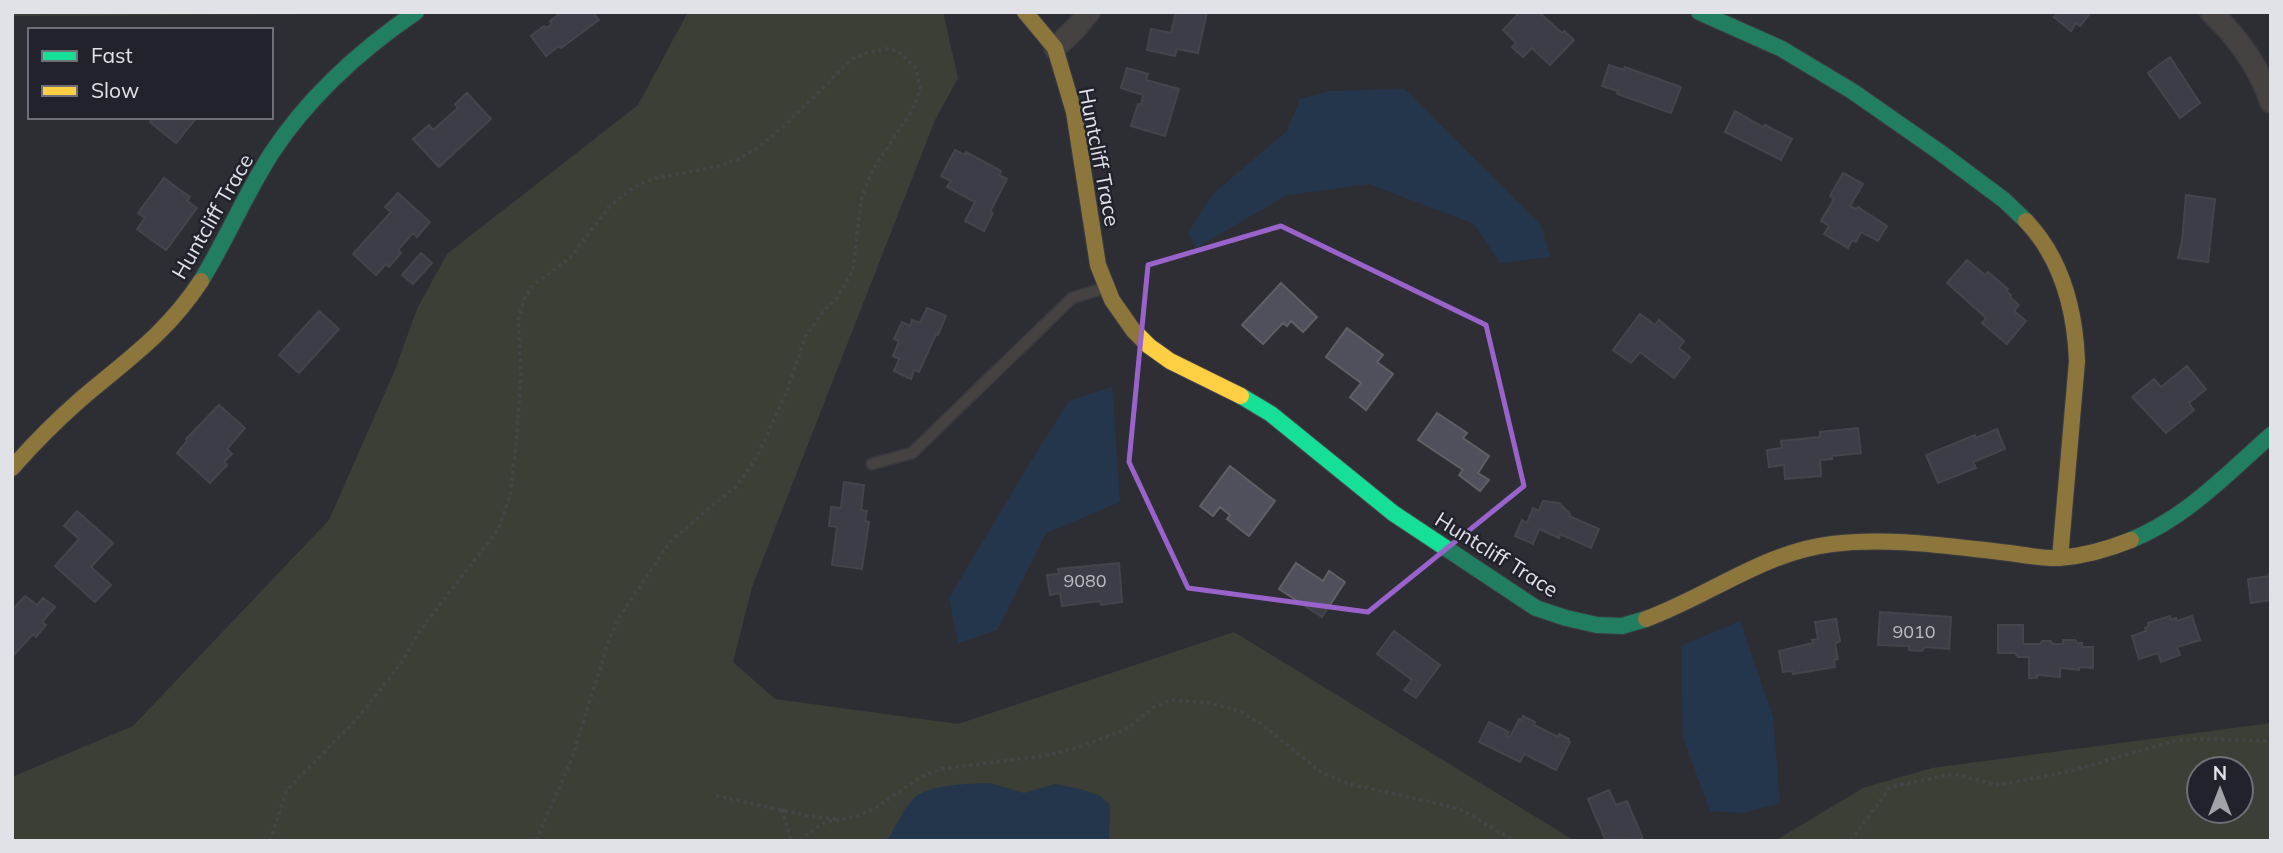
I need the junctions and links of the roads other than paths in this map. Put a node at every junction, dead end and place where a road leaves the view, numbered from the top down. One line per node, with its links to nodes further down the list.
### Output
1 (416, 12): 12 (street, Huntcliff Trace)
2 (1025, 12): 6 (street, Huntcliff Trace)
3 (1089, 12): 6 (street)
4 (1699, 12): 13 (street)
5 (2211, 12): 7 (street)
6 (1055, 48): 8 (street, Huntcliff Trace)
7 (2271, 102)
8 (1107, 288): 11 (lane); 13 (street, Huntcliff Trace)
9 (2271, 423): 10 (street)
10 (2271, 436): 13 (street, Huntcliff Trace)
11 (872, 464)
12 (12, 468)
13 (2060, 558)

